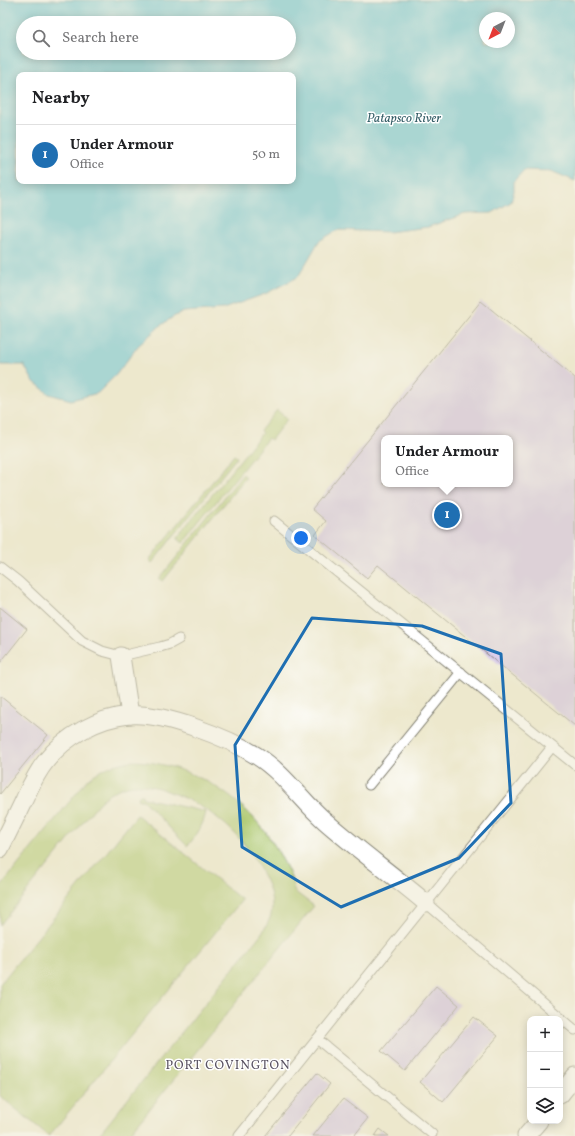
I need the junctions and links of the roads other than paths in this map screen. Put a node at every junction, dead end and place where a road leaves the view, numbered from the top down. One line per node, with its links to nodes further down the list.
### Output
1 (274, 521): 5 (lane)
2 (0, 567): 4 (lane)
3 (179, 639): 4 (lane)
4 (121, 656): 6 (street)
5 (461, 672): 7 (lane); 9 (lane)
6 (130, 715): 10 (street); 11 (street)
7 (552, 747): 8 (lane); 11 (lane)
8 (575, 765)
9 (369, 785)
10 (0, 850)
11 (426, 903): 12 (lane); 13 (lane)
12 (575, 1030)
13 (316, 1039): 17 (lane); 18 (lane)
14 (575, 1076): 15 (street)
15 (563, 1091)
16 (536, 1124): 19 (street)
17 (432, 1134)
18 (239, 1136)
19 (526, 1136)

